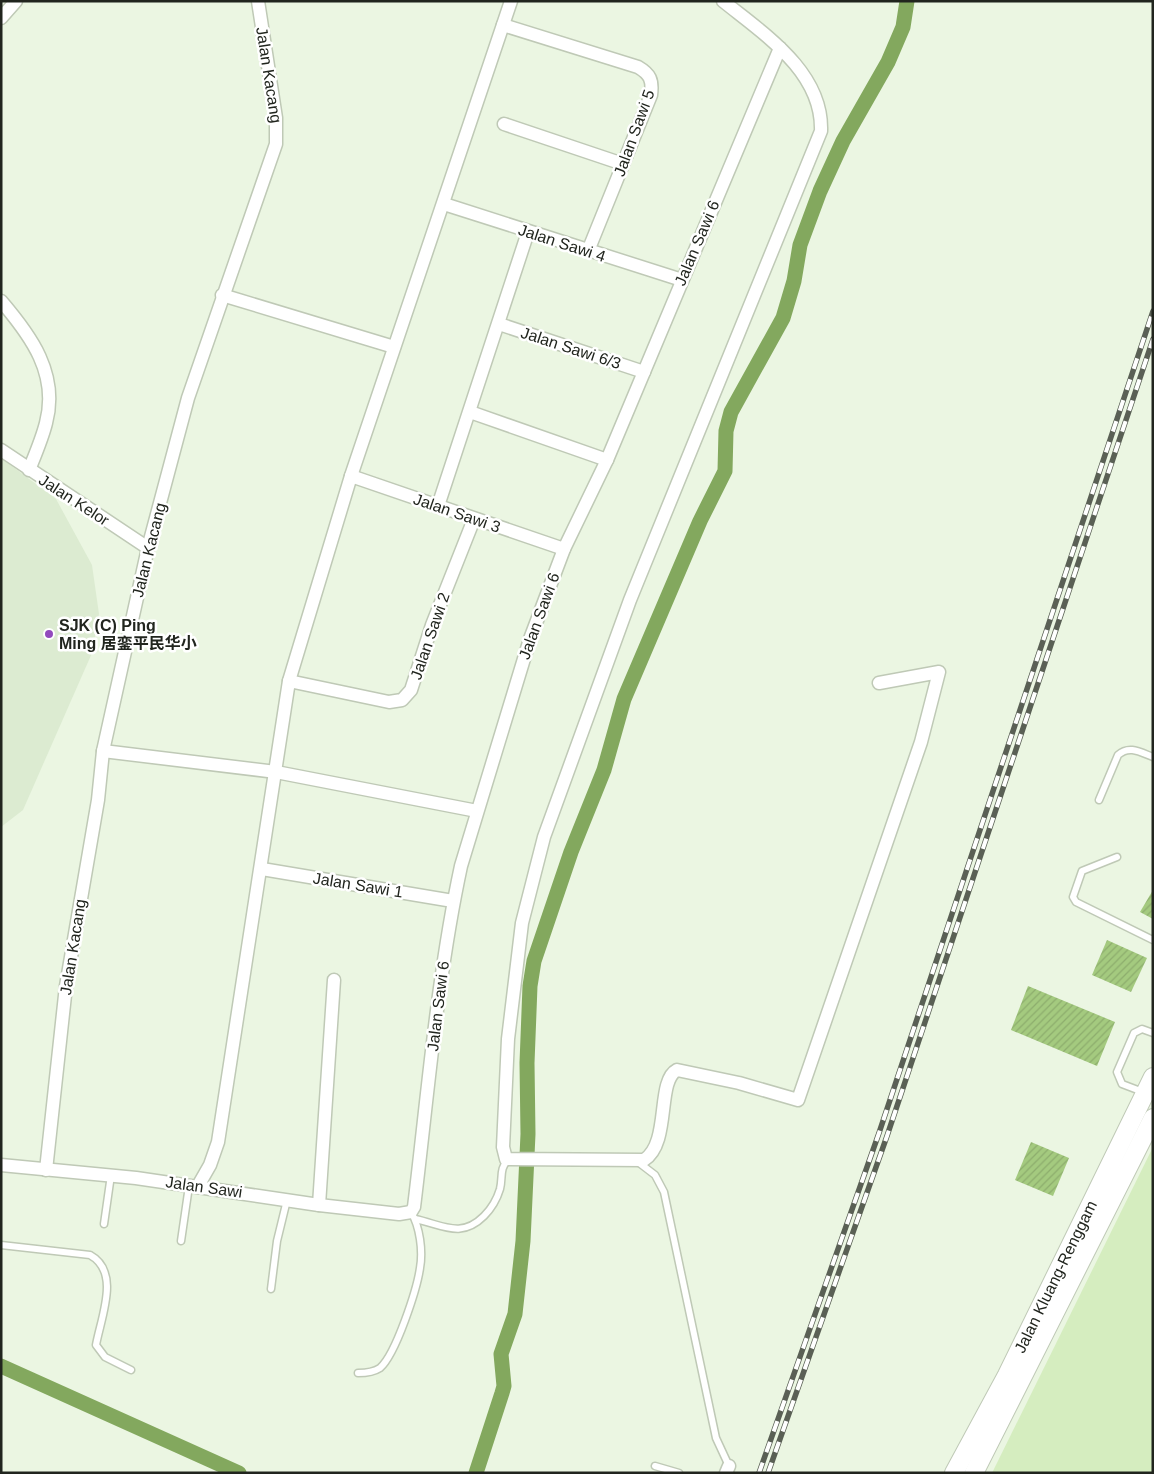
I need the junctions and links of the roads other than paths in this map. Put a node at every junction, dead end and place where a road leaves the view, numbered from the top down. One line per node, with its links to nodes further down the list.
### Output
1 (16, 1): 5 (street)
2 (258, 1): 14 (street, Jalan Kacang)
3 (511, 1): 6 (street)
4 (723, 1): 7 (street)
5 (1, 18)
6 (503, 25): 9 (street, Jalan Sawi 5); 10 (street)
7 (780, 48): 13 (street, Jalan Sawi 6); 44 (street)
8 (504, 124): 9 (street)
9 (623, 164): 12 (street, Jalan Sawi 5)
10 (444, 204): 11 (street, Jalan Sawi 4); 17 (street)
11 (528, 232): 12 (street, Jalan Sawi 4); 16 (street)
12 (588, 251): 13 (street, Jalan Sawi 4)
13 (682, 280): 18 (street, Jalan Sawi 6)
14 (222, 295): 17 (street); 26 (street, Jalan Kacang)
15 (1, 301): 22 (street)
16 (499, 324): 18 (street, Jalan Sawi 6/3); 19 (street)
17 (394, 347): 23 (street)
18 (644, 372): 21 (street, Jalan Sawi 6)
19 (470, 412): 21 (street); 24 (street)
20 (1, 450): 22 (street, Jalan Kelor)
21 (607, 460): 27 (street, Jalan Sawi 6)
22 (29, 470): 26 (street, Jalan Kelor)
23 (351, 476): 24 (street, Jalan Sawi 3); 28 (street)
24 (438, 506): 25 (street, Jalan Sawi 3)
25 (474, 519): 27 (street, Jalan Sawi 3); 28 (street, Jalan Sawi 2)
26 (148, 548): 30 (street, Jalan Kacang)
27 (564, 549): 34 (street, Jalan Sawi 6)
28 (289, 681): 32 (street)
29 (879, 683): 45 (street)
30 (103, 751): 32 (street); 47 (street, Jalan Kacang)
31 (1153, 757): 33 (lane)
32 (276, 772): 34 (street); 36 (street)
33 (1099, 800)
34 (477, 811): 37 (street, Jalan Sawi 6)
35 (1117, 857): 38 (lane)
36 (262, 869): 37 (street, Jalan Sawi 1); 49 (street)
37 (453, 901): 52 (street, Jalan Sawi 6)
38 (1153, 940)
39 (334, 980): 51 (street)
40 (1153, 1033): 42 (lane)
41 (1153, 1077): 42 (main road, Jalan Kluang-Renggam)
42 (1145, 1093): 62 (main road, Jalan Kluang-Renggam)
43 (1153, 1118): 63 (main road, Jalan Kluang-Renggam)
44 (512, 1159): 45 (street); 52 (lane)
45 (637, 1161): 60 (lane)
46 (1, 1165): 47 (street, Jalan Sawi)
47 (46, 1170): 48 (street, Jalan Sawi)
48 (111, 1175): 49 (street, Jalan Sawi); 53 (lane)
49 (194, 1185): 50 (street, Jalan Sawi); 54 (lane)
50 (287, 1200): 51 (street, Jalan Sawi); 56 (lane)
51 (319, 1205): 52 (street, Jalan Sawi)
52 (411, 1215): 58 (lane)
53 (104, 1224)
54 (181, 1241)
55 (1, 1245): 57 (lane)
56 (271, 1289)
57 (131, 1370)
58 (358, 1373)
59 (654, 1466): 61 (lane)
60 (728, 1470)
61 (679, 1473)
62 (954, 1473)
63 (974, 1473)

